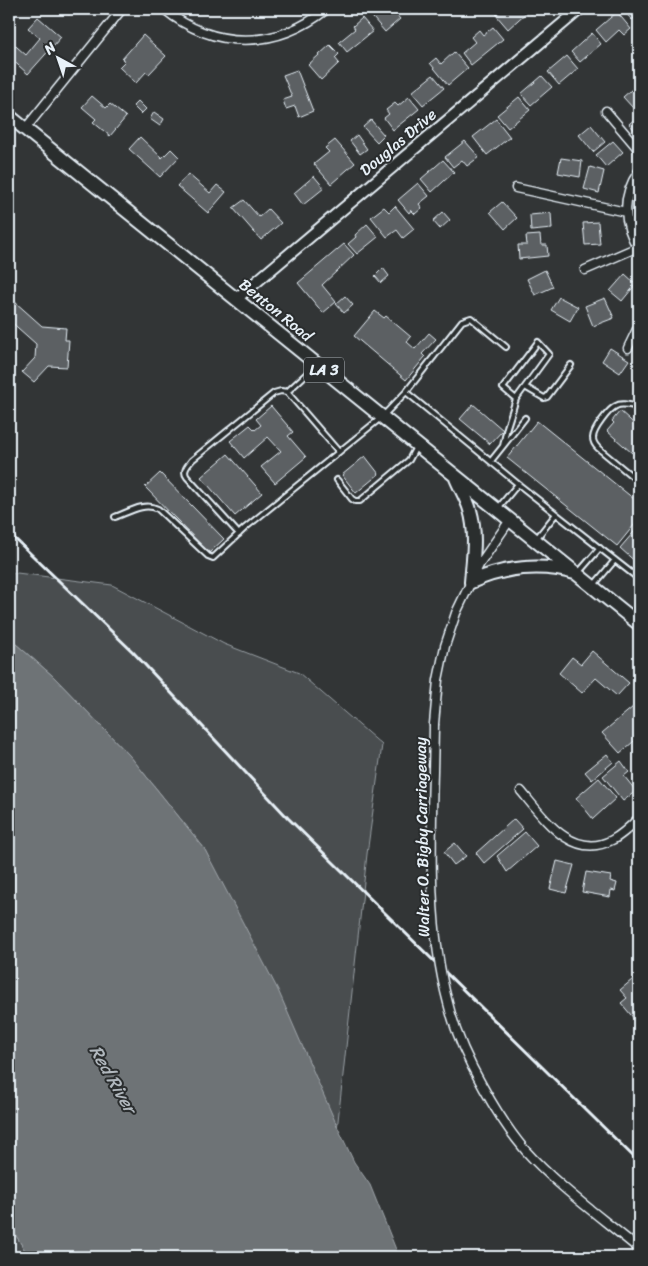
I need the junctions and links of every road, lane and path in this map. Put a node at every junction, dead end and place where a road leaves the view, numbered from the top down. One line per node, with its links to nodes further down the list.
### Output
1 (122, 9): 7 (street)
2 (164, 9): 3 (street)
3 (327, 9)
4 (580, 9): 16 (street, Douglas Drive)
5 (606, 112): 8 (street)
6 (9, 116): 7 (main road, Benton Road / LA 3)
7 (25, 129): 16 (main road, Benton Road / LA 3)
8 (639, 150)
9 (639, 171): 11 (street)
10 (516, 188): 11 (street)
11 (626, 212): 13 (street)
12 (639, 217): 13 (lane)
13 (627, 220): 14 (street)
14 (638, 248): 15 (street)
15 (585, 270)
16 (236, 299): 20 (main road, Benton Road / LA 3)
17 (639, 325): 19 (street)
18 (506, 348): 24 (lane)
19 (628, 348)
20 (317, 364): 23 (lane); 27 (main road, Benton Road / LA 3)
21 (571, 365): 22 (lane)
22 (525, 387): 25 (lane); 25 (lane)
23 (288, 392): 31 (lane); 41 (lane)
24 (406, 392): 27 (lane); 32 (lane)
25 (516, 399): 30 (lane)
26 (639, 407): 35 (lane)
27 (382, 417): 29 (main road, Benton Road / LA 3); 31 (lane)
28 (525, 418): 30 (lane)
29 (418, 446): 33 (main road, Benton Road / LA 3); 34 (lane)
30 (503, 446): 32 (lane)
31 (339, 452): 41 (lane)
32 (491, 461): 36 (lane)
33 (454, 475): 37 (main road, Benton Road / LA 3); 47 (main road)
34 (337, 480)
35 (639, 482)
36 (518, 484): 37 (lane); 38 (lane)
37 (498, 509): 40 (main road, Benton Road / LA 3)
38 (556, 514): 42 (lane); 43 (lane)
39 (115, 517): 41 (lane)
40 (510, 520): 42 (main road, Benton Road / LA 3); 47 (street, Walter O. Bigby Carriageway)
41 (239, 534)
42 (536, 540): 45 (main road, Benton Road / LA 3)
43 (600, 548): 44 (lane); 45 (lane)
44 (615, 560): 46 (lane); 48 (lane)
45 (578, 574): 47 (main road); 48 (main road, Benton Road / LA 3)
46 (639, 579)
47 (471, 582): 52 (street, Walter O. Bigby Carriageway, bridge)
48 (593, 586): 49 (main road, Benton Road / LA 3)
49 (639, 624)
50 (521, 791): 51 (street)
51 (639, 818)
52 (639, 1249)

